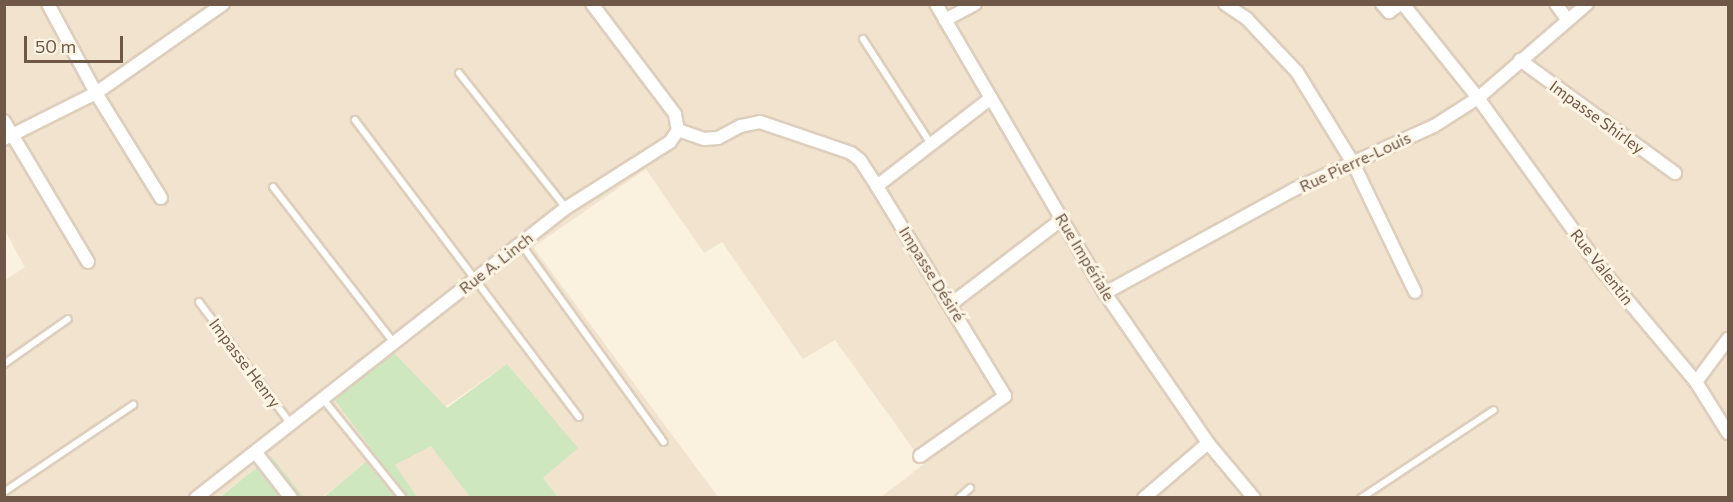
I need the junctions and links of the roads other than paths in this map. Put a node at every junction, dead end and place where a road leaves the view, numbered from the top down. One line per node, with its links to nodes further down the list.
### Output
1 (48, 4): 16 (street)
2 (223, 4): 16 (street)
3 (592, 4): 21 (street)
4 (936, 4): 12 (street, Rue Impériale)
5 (975, 4): 12 (street)
6 (1225, 4): 24 (street)
7 (1382, 4): 8 (street)
8 (1402, 4): 18 (street, Rue Valentin)
9 (1556, 4): 11 (street)
10 (1587, 4): 11 (street, Rue Pierre-Louis)
11 (1567, 19): 14 (street, Rue Pierre-Louis)
12 (945, 20): 17 (street, Rue Impériale)
13 (863, 39): 23 (lane)
14 (1520, 60): 18 (street, Rue Pierre-Louis); 25 (street, Impasse Shirley)
15 (459, 73): 29 (lane)
16 (96, 93): 22 (street); 28 (street)
17 (991, 98): 23 (street); 30 (street, Rue Impériale)
18 (1478, 98): 24 (street, Rue Pierre-Louis); 42 (street, Rue Valentin)
19 (355, 120): 33 (lane)
20 (4, 121): 22 (street)
21 (678, 130): 26 (street, Impasse Désiré); 29 (street, Rue A. Linch)
22 (9, 137): 32 (street)
23 (931, 144): 26 (street)
24 (1353, 163): 34 (street); 35 (street, Rue Pierre-Louis)
25 (1675, 173)
26 (877, 186): 37 (street, Impasse Désiré)
27 (273, 187): 40 (lane)
28 (161, 198)
29 (566, 208): 31 (street, Rue A. Linch)
30 (1062, 219): 35 (street, Rue Impériale); 37 (street)
31 (521, 244): 33 (street, Rue A. Linch); 49 (lane)
32 (88, 262)
33 (474, 279): 40 (street, Rue A. Linch); 46 (lane)
34 (1415, 292)
35 (1105, 293): 50 (street, Rue Impériale)
36 (199, 302): 47 (lane, Impasse Henry)
37 (951, 304): 52 (street, Impasse Désiré)
38 (68, 319): 41 (lane)
39 (1728, 339): 42 (street)
40 (394, 343): 43 (street, Rue A. Linch)
41 (4, 364)
42 (1696, 382): 48 (street, Rue Valentin)
43 (322, 399): 47 (street, Rue A. Linch); 57 (lane)
44 (133, 405): 54 (lane)
45 (1494, 410): 61 (lane)
46 (579, 417)
47 (291, 424): 51 (street, Rue A. Linch)
48 (1728, 433)
49 (664, 442)
50 (1208, 443): 59 (street); 60 (street, Rue Impériale)
51 (256, 453): 55 (street, Rue A. Linch); 56 (street)
52 (920, 456)
53 (970, 488): 58 (lane)
54 (4, 492)
55 (196, 498)
56 (291, 498)
57 (403, 498)
58 (959, 498)
59 (1144, 498)
60 (1254, 498)
61 (1361, 498)

